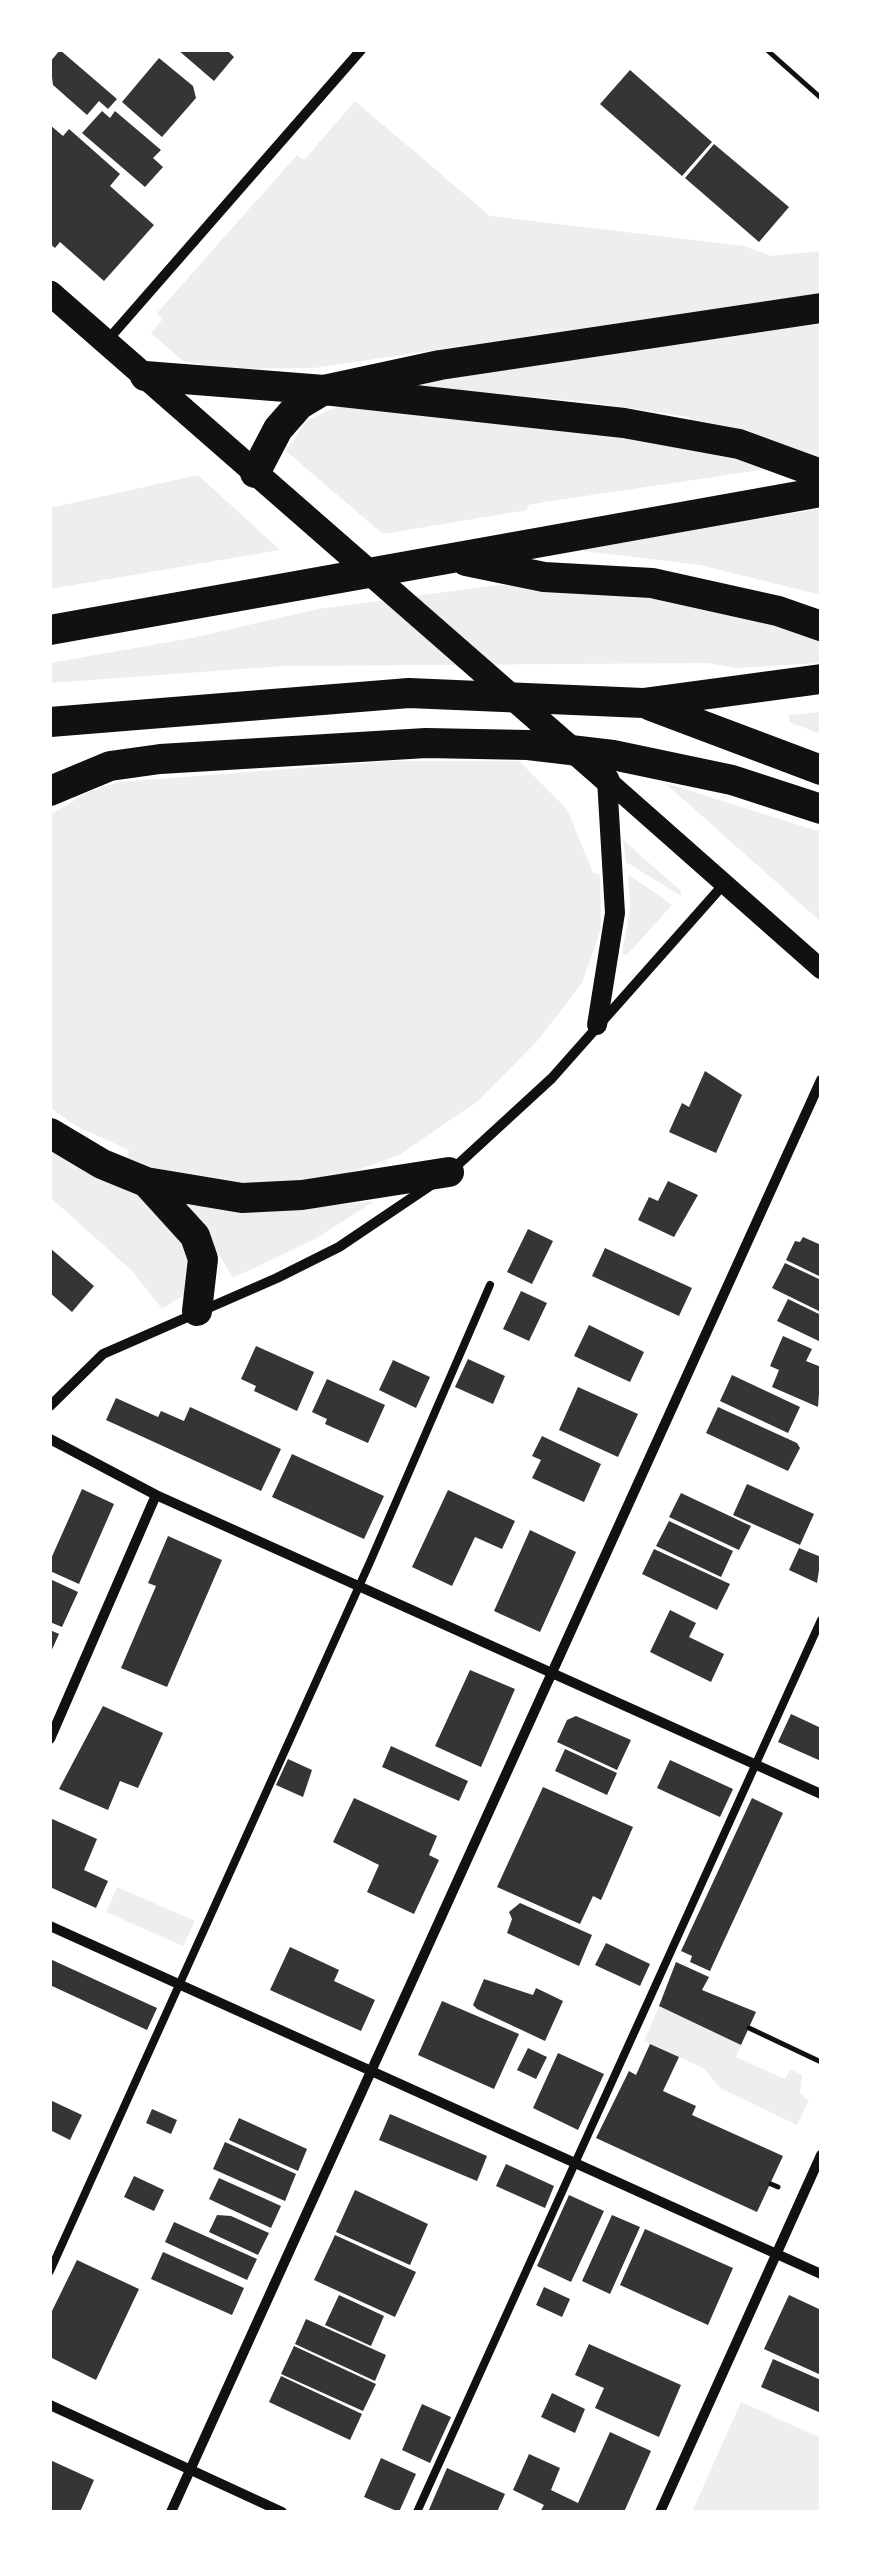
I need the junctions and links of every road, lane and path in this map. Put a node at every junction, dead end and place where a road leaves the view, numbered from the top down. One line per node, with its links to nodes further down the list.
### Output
1 (361, 50): 6 (street)
2 (767, 50): 3 (path)
3 (821, 98)
4 (50, 292): 6 (main road)
5 (821, 308): 8 (highway)
6 (106, 342): 7 (main road)
7 (145, 376): 8 (highway); 9 (main road)
8 (324, 390): 9 (highway); 10 (highway)
9 (255, 474): 19 (main road)
10 (821, 474)
11 (821, 492): 12 (highway)
12 (448, 557): 13 (highway); 14 (highway)
13 (821, 626)
14 (50, 630)
15 (821, 679): 16 (highway)
16 (644, 703): 17 (highway); 18 (highway)
17 (50, 722)
18 (821, 770)
19 (600, 774): 22 (main road); 24 (main road)
20 (50, 791): 21 (highway)
21 (821, 810)
22 (724, 884): 23 (main road); 24 (street)
23 (821, 970)
24 (597, 1025): 27 (street)
25 (821, 1080): 36 (street)
26 (50, 1134): 28 (highway)
27 (449, 1172): 28 (highway); 30 (street)
28 (146, 1182): 30 (highway)
29 (490, 1285): 34 (lane)
30 (197, 1311): 31 (street)
31 (50, 1406)
32 (50, 1440): 33 (street)
33 (156, 1494): 34 (street); 37 (street)
34 (359, 1586): 36 (street); 41 (lane)
35 (821, 1620): 38 (lane)
36 (556, 1673): 38 (street); 44 (street)
37 (50, 1740)
38 (756, 1764): 39 (street); 46 (lane)
39 (821, 1794)
40 (50, 1926): 41 (street)
41 (180, 1984): 44 (street); 48 (lane)
42 (749, 2028): 43 (path)
43 (821, 2062)
44 (373, 2070): 46 (street); 51 (street)
45 (821, 2155): 47 (street)
46 (578, 2164): 47 (street); 54 (lane)
47 (777, 2254): 49 (street); 55 (street)
48 (50, 2271)
49 (821, 2274)
50 (50, 2406): 51 (street)
51 (191, 2470): 52 (street); 53 (street)
52 (172, 2512)
53 (282, 2512)
54 (417, 2512)
55 (660, 2512)

